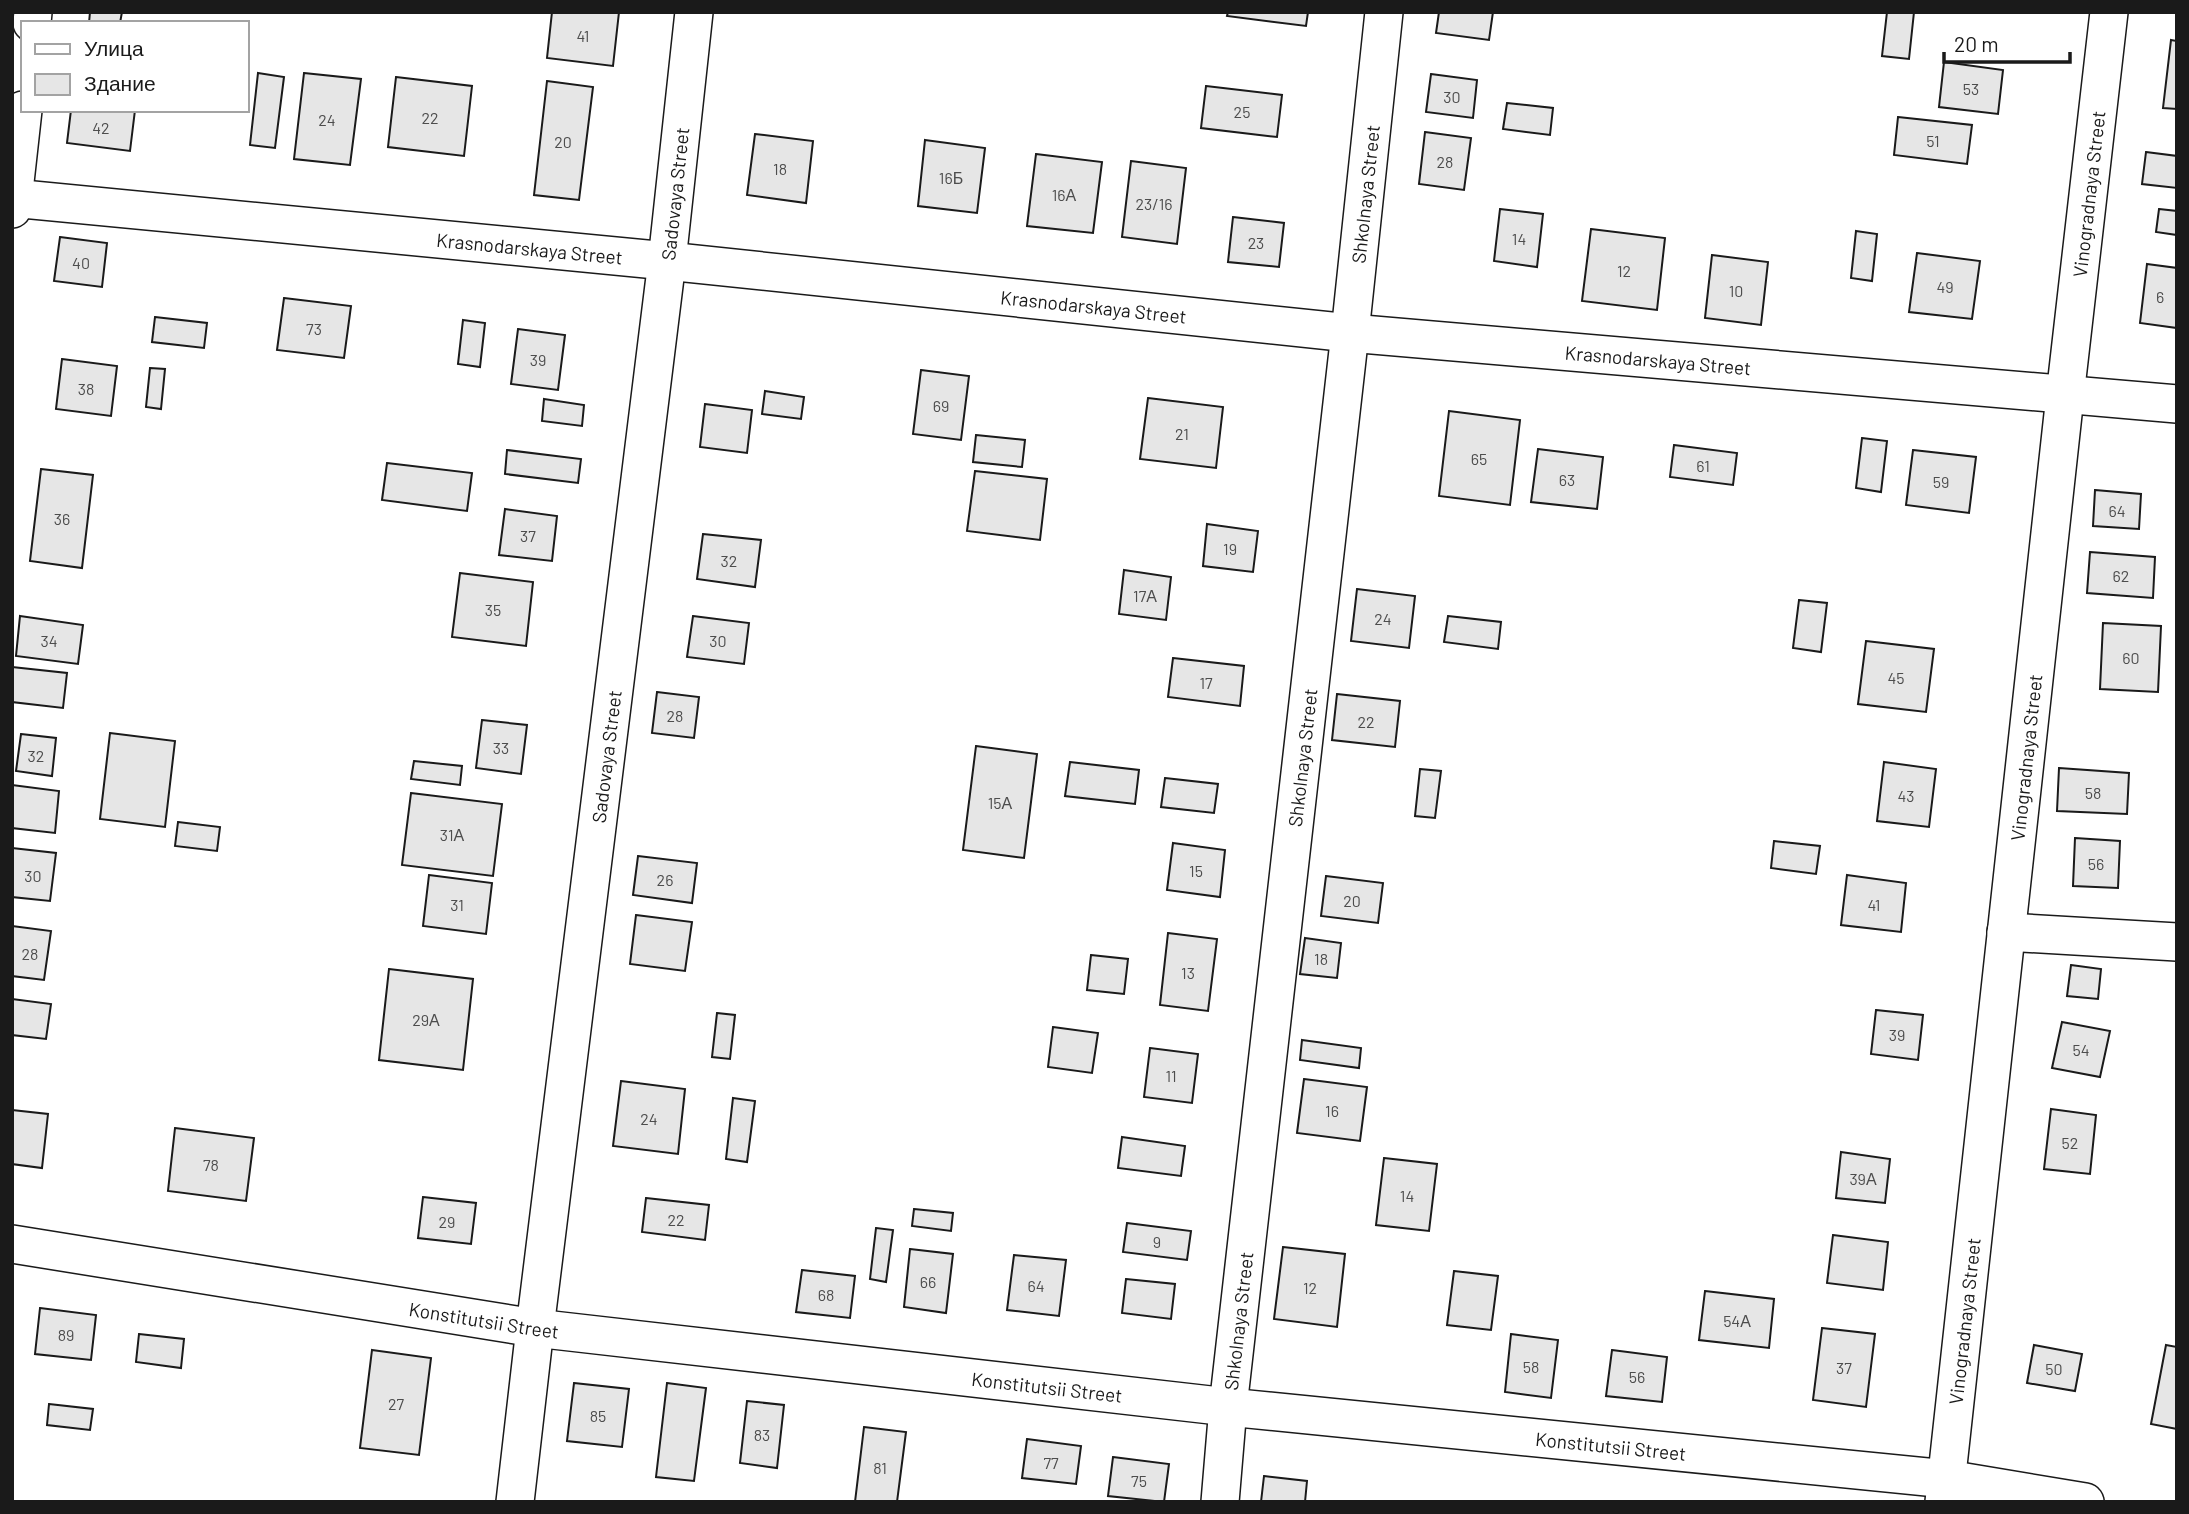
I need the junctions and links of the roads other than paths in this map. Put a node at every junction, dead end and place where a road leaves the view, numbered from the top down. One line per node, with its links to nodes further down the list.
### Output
1 (694, 12): 6 (street, Sadovaya Street)
2 (1384, 12): 7 (street, Shkolnaya Street)
3 (2109, 12): 8 (street, Vinogradnaya Street)
4 (23, 112): 5 (street)
5 (13, 201): 6 (street, Krasnodarskaya Street)
6 (667, 261): 7 (street, Krasnodarskaya Street); 13 (street, Sadovaya Street)
7 (1350, 333): 8 (street, Krasnodarskaya Street); 14 (street, Shkolnaya Street)
8 (2065, 396): 9 (street, Krasnodarskaya Street); 10 (street, Vinogradnaya Street)
9 (2177, 404)
10 (2007, 932): 11 (street); 15 (street, Vinogradnaya Street)
11 (2177, 942)
12 (12, 1244): 13 (street, Konstitutsii Street)
13 (535, 1328): 14 (street, Konstitutsii Street); 16 (street, Sadovaya Street)
14 (1228, 1407): 15 (street, Konstitutsii Street); 17 (street, Shkolnaya Street)
15 (1945, 1490): 18 (street, Konstitutsii Street)
16 (515, 1502)
17 (1220, 1502)
18 (2085, 1502)

